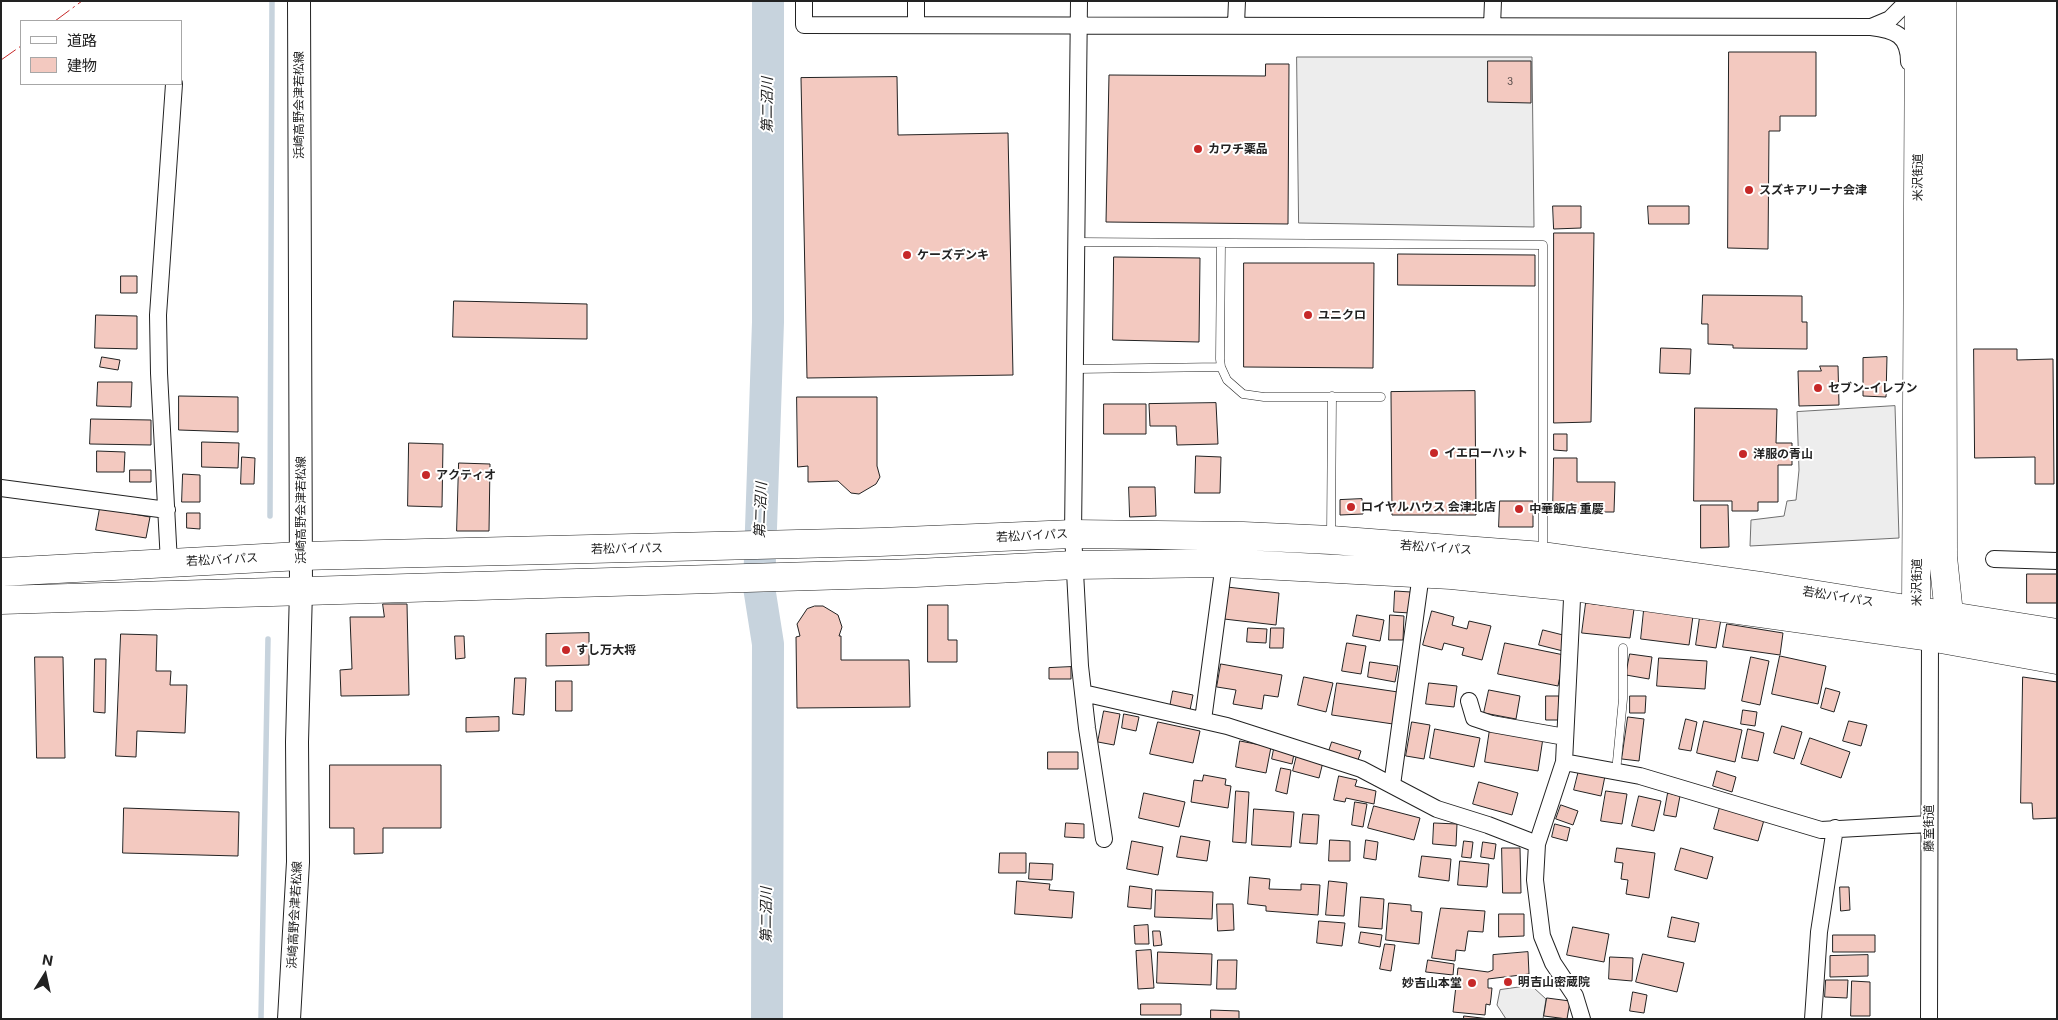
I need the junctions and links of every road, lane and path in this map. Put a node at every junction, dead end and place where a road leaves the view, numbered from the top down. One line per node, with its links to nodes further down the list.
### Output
1 (299, 1): 27 (main road, 浜崎高野会津若松線)
2 (804, 1): 12 (street)
3 (916, 1): 12 (street)
4 (1079, 1): 10 (street)
5 (1236, 1): 11 (street)
6 (1493, 1): 13 (street)
7 (1908, 1): 14 (street)
8 (1919, 1): 16 (highway, 米沢街道)
9 (1942, 1): 40 (highway, 米沢街道)
10 (1079, 24): 11 (street); 12 (street); 17 (street)
11 (1236, 24): 13 (street)
12 (916, 25)
13 (1492, 26): 14 (street)
14 (1871, 27): 16 (street)
15 (174, 85): 24 (street)
16 (1919, 151): 39 (highway, 米沢街道)
17 (1076, 242): 18 (lane); 20 (street)
18 (1220, 243): 19 (lane); 28 (lane)
19 (1221, 367): 20 (lane); 21 (lane)
20 (1076, 369): 25 (street)
21 (1332, 396): 22 (lane); 26 (lane)
22 (1381, 397)
23 (1, 488): 24 (street)
24 (167, 510): 31 (street)
25 (1073, 534): 26 (highway, 若松バイパス); 27 (highway, 若松バイパス); 33 (street)
26 (1330, 540): 28 (highway, 若松バイパス)
27 (301, 556): 31 (highway, 若松バイパス); 37 (main road, 浜崎高野会津若松線)
28 (1543, 556): 36 (highway, 若松バイパス)
29 (1994, 559): 30 (street)
30 (2057, 561)
31 (170, 563): 34 (highway, 若松バイパス)
32 (1224, 563): 33 (highway, 若松バイパス); 35 (highway, 若松バイパス); 47 (street)
33 (1075, 565): 37 (highway, 若松バイパス); 45 (street)
34 (1, 572)
35 (1421, 574): 36 (highway, 若松バイパス); 51 (street)
36 (1573, 574): 39 (highway, 若松バイパス); 42 (highway, 若松バイパス); 48 (street)
37 (301, 590): 38 (highway, 若松バイパス); 56 (main road, 浜崎高野会津若松線)
38 (1, 600)
39 (1916, 609): 40 (highway, 若松バイパス); 42 (highway, 米沢街道)
40 (1949, 614): 41 (highway, 若松バイパス); 42 (highway)
41 (2057, 633)
42 (1930, 637): 44 (highway, 若松バイパス); 52 (street, 藤室街道)
43 (1622, 648): 50 (lane)
44 (2057, 660)
45 (1083, 693): 47 (street); 54 (street)
46 (1469, 701): 48 (street)
47 (1204, 720): 51 (street)
48 (1565, 737): 49 (street)
49 (1564, 762): 50 (street); 55 (street)
50 (1616, 772): 53 (street)
51 (1392, 785): 55 (street)
52 (1929, 824): 53 (street); 59 (street, 藤室街道)
53 (1835, 828): 58 (street)
54 (1104, 839)
55 (1537, 844): 57 (street)
56 (289, 1019)
57 (1582, 1019)
58 (1813, 1019)
59 (1929, 1019)

